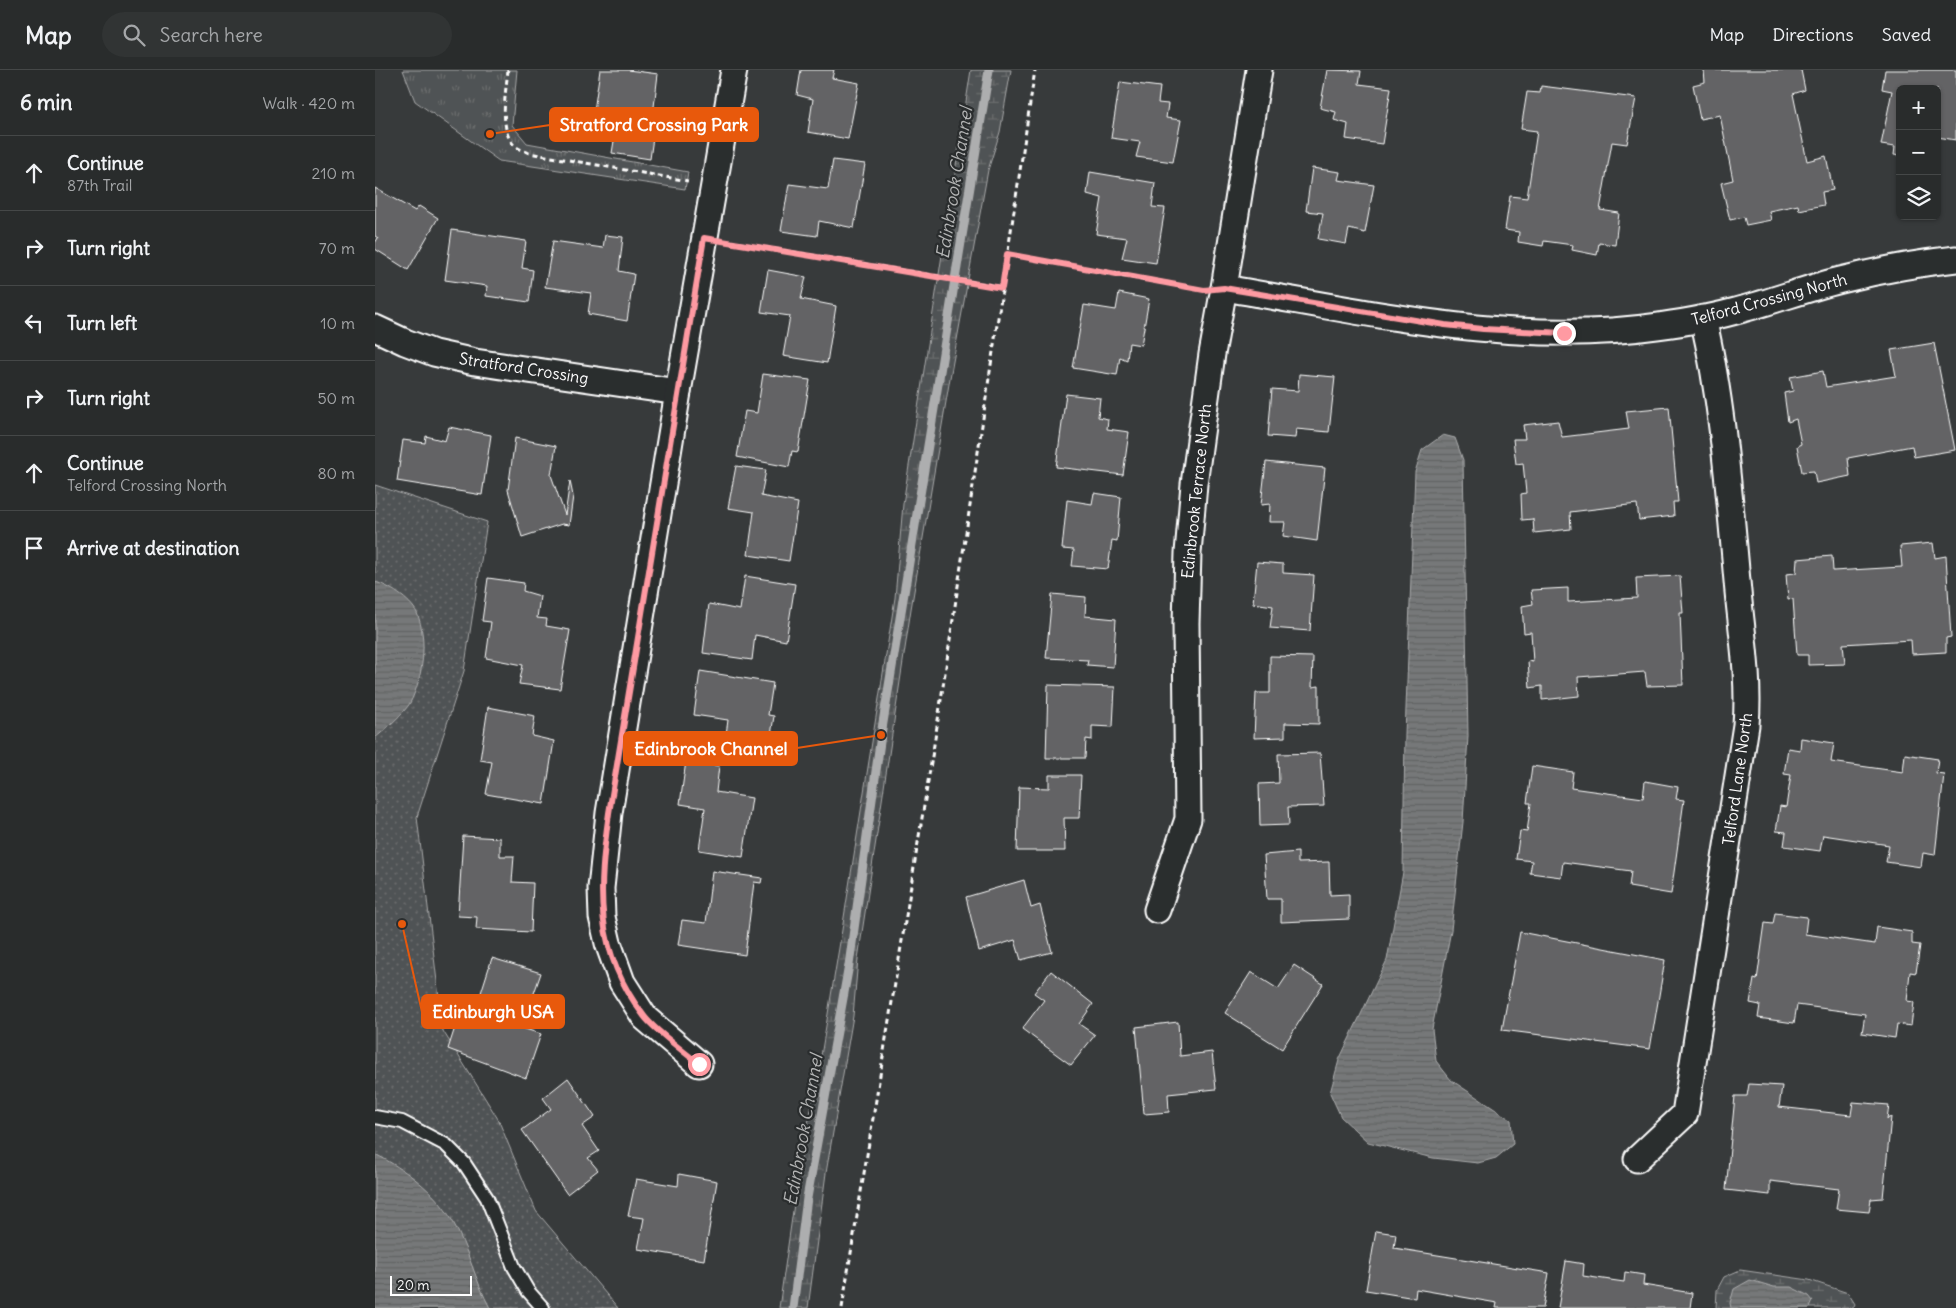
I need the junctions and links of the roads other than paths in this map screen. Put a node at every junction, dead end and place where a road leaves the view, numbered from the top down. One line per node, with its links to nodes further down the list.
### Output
1 (734, 70): 7 (street)
2 (1259, 70): 4 (street, Edinbrook Terrace North)
3 (1956, 259): 5 (street, Telford Crossing North)
4 (1224, 288): 5 (street, Telford Crossing North); 8 (street, Edinbrook Terrace North)
5 (1703, 318): 11 (street, Telford Lane North)
6 (375, 328): 7 (street, Stratford Crossing)
7 (678, 392): 9 (street)
8 (1157, 910)
9 (699, 1064)
10 (375, 1117): 12 (lane)
11 (1637, 1159)
12 (543, 1308)

